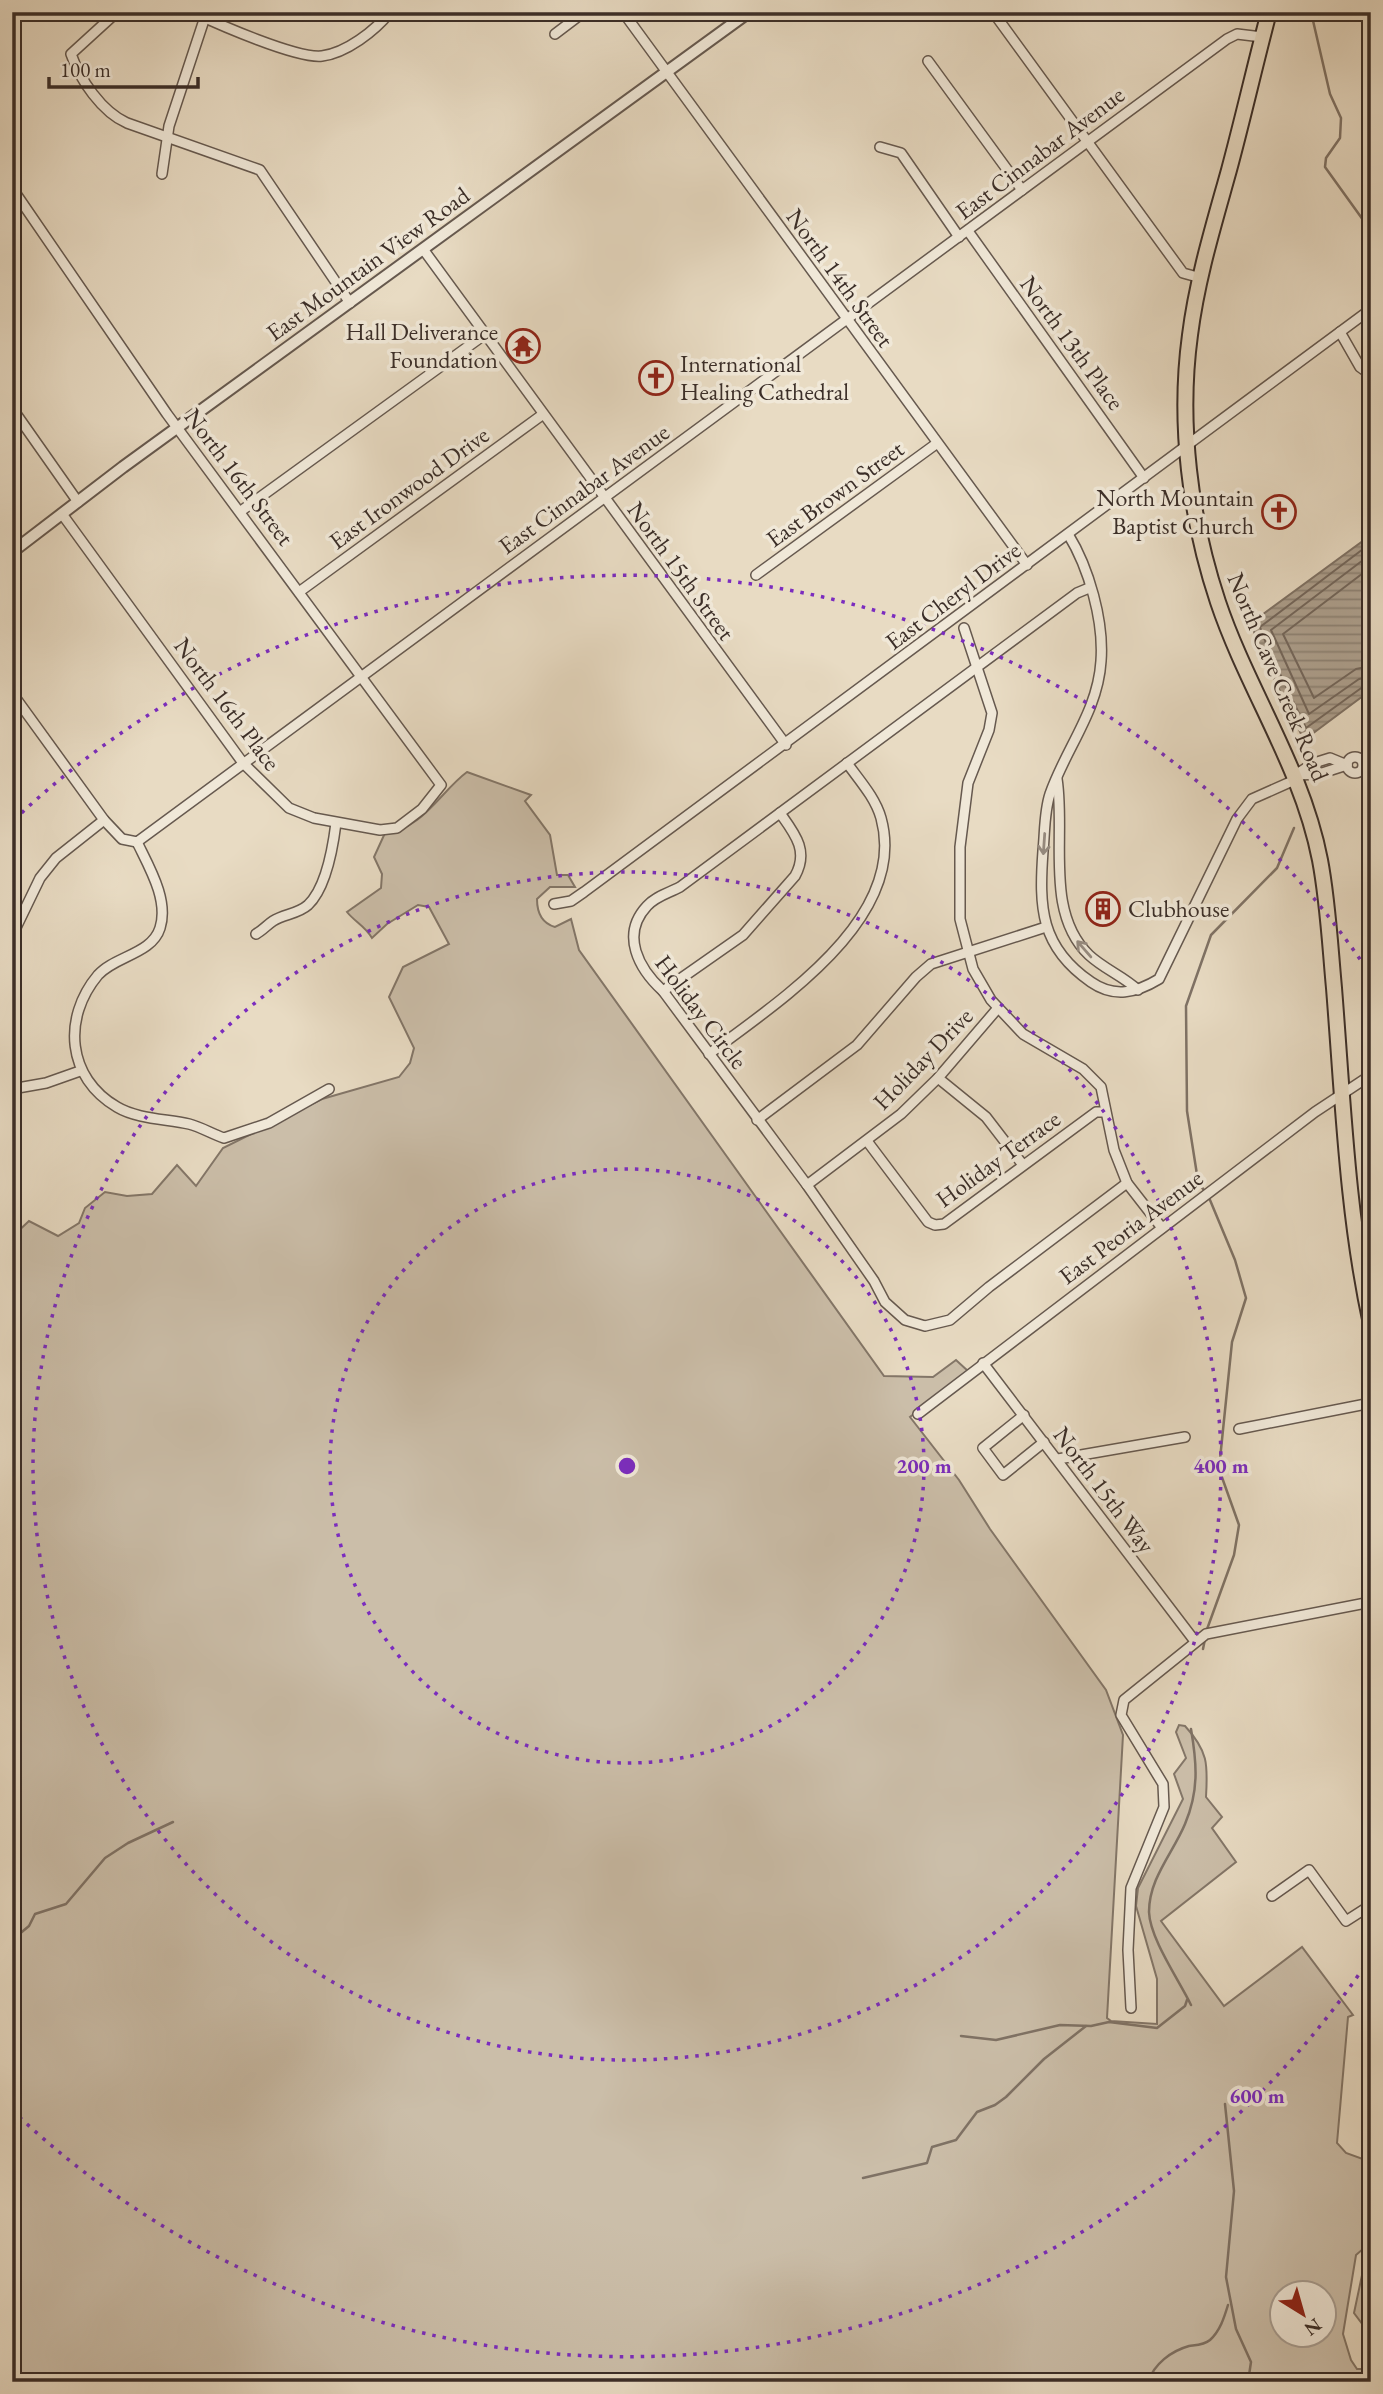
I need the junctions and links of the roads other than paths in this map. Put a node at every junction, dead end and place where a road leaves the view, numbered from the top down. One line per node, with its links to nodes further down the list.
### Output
1 (117, 12): 16 (street)
2 (192, 12): 10 (street)
3 (390, 12): 10 (street)
4 (584, 12): 12 (street)
5 (624, 12): 15 (street, North 14th Street)
6 (749, 12): 15 (street, East Mountain View Road)
7 (993, 12): 17 (street)
8 (1269, 12): 13 (main road, North Cave Creek Road)
9 (1365, 12): 11 (street)
10 (206, 15): 16 (street)
11 (1371, 21)
12 (555, 34)
13 (1262, 37): 17 (street, East Cinnabar Avenue); 24 (main road, North Cave Creek Road)
14 (928, 61): 21 (street)
15 (667, 72): 23 (street, East Mountain View Road); 27 (street, North 14th Street)
16 (167, 136): 19 (street); 25 (street)
17 (1088, 142): 21 (street, East Cinnabar Avenue); 24 (street)
18 (880, 147): 22 (street, North 13th Place)
19 (162, 174)
20 (12, 188): 33 (street, North 16th Street)
21 (1022, 190): 22 (street, East Cinnabar Avenue)
22 (963, 234): 27 (street, East Cinnabar Avenue); 36 (street, North 13th Place)
23 (423, 249): 25 (street, East Mountain View Road); 29 (street, North 15th Street)
24 (1201, 278): 35 (main road, North Cave Creek Road)
25 (350, 303): 33 (street, East Mountain View Road)
26 (1371, 309): 28 (street, East Cheryl Drive)
27 (846, 319): 34 (street, North 14th Street); 37 (street, East Cinnabar Avenue)
28 (1340, 332): 30 (street); 35 (street, East Cheryl Drive)
29 (484, 335): 32 (street, North 15th Street); 39 (street)
30 (1371, 375)
31 (12, 408): 38 (street)
32 (542, 415): 37 (street, North 15th Street); 46 (street, East Ironwood Drive)
33 (178, 428): 38 (street, East Mountain View Road); 39 (street, North 16th Street)
34 (936, 444): 43 (street, North 14th Street); 44 (street, East Brown Street)
35 (1188, 446): 36 (street, East Cheryl Drive); 56 (main road, North Cave Creek Road)
36 (1144, 478): 41 (street, East Cheryl Drive)
37 (603, 499): 49 (street, East Cinnabar Avenue); 51 (street, North 15th Street)
38 (78, 502): 40 (street, East Mountain View Road)
39 (241, 511): 46 (street, North 16th Street)
40 (62, 514): 42 (street, East Mountain View Road); 54 (street, North 16th Place)
41 (1068, 534): 43 (street, East Cheryl Drive); 45 (street)
42 (12, 552)
43 (1027, 565): 51 (street, East Cheryl Drive)
44 (756, 575)
45 (1089, 588): 48 (street, Holiday Circle); 55 (street)
46 (299, 592): 49 (street, North 16th Street)
47 (964, 628): 48 (street)
48 (979, 666): 53 (street, Holiday Circle); 66 (street)
49 (361, 676): 54 (street, East Cinnabar Avenue); 57 (street, North 16th Street)
50 (12, 693): 59 (street)
51 (786, 745): 62 (street, East Cheryl Drive)
52 (1371, 756): 56 (street)
53 (847, 763): 58 (street, Holiday Circle); 70 (street)
54 (243, 764): 60 (street, North 16th Place); 61 (street, East Cinnabar Avenue)
55 (1057, 777): 63 (street, one-way to 63); 67 (street, one-way to 55)
56 (1296, 777): 67 (street); 76 (main road, North Cave Creek Road)
57 (441, 785): 60 (street, North 16th Place)
58 (780, 813): 68 (street); 68 (street, Holiday Circle)
59 (104, 820): 61 (street); 65 (street)
60 (336, 823): 64 (street)
61 (138, 842): 71 (street)
62 (554, 904)
63 (1046, 927): 66 (street); 67 (street)
64 (256, 934)
65 (12, 936)
66 (967, 950): 69 (street); 78 (street)
67 (1138, 990)
68 (663, 991): 70 (street, Holiday Circle)
69 (998, 1008): 73 (street, Holiday Drive); 77 (street)
70 (709, 1054): 78 (street, Holiday Circle)
71 (80, 1071): 74 (street); 75 (street)
72 (1371, 1075): 76 (street, East Peoria Avenue)
73 (938, 1078): 79 (street, Holiday Drive); 80 (street)
74 (12, 1089)
75 (329, 1089)
76 (1342, 1093): 83 (street, East Peoria Avenue); 84 (main road, North Cave Creek Road)
77 (1105, 1112): 80 (street, Holiday Terrace); 81 (street)
78 (758, 1120): 82 (street, Holiday Circle)
79 (867, 1140): 80 (street, Holiday Terrace); 82 (street, Holiday Drive)
80 (1023, 1165)
81 (1127, 1183): 82 (street, Holiday Circle); 83 (street)
82 (807, 1185)
83 (1162, 1228): 85 (street, East Peoria Avenue)
84 (1371, 1324)
85 (983, 1363): 87 (street, East Peoria Avenue); 88 (street, North 15th Way)
86 (1371, 1403): 89 (street)
87 (918, 1414)
88 (1024, 1415): 91 (street, North 15th Way); 91 (street)
89 (1240, 1429)
90 (1185, 1437): 92 (street)
91 (1044, 1442): 92 (street, North 15th Way)
92 (1058, 1459): 94 (street, North 15th Way)
93 (1371, 1602): 94 (street)
94 (1194, 1640): 97 (street)
95 (1272, 1896): 96 (street)
96 (1371, 1905)
97 (1131, 2008)

